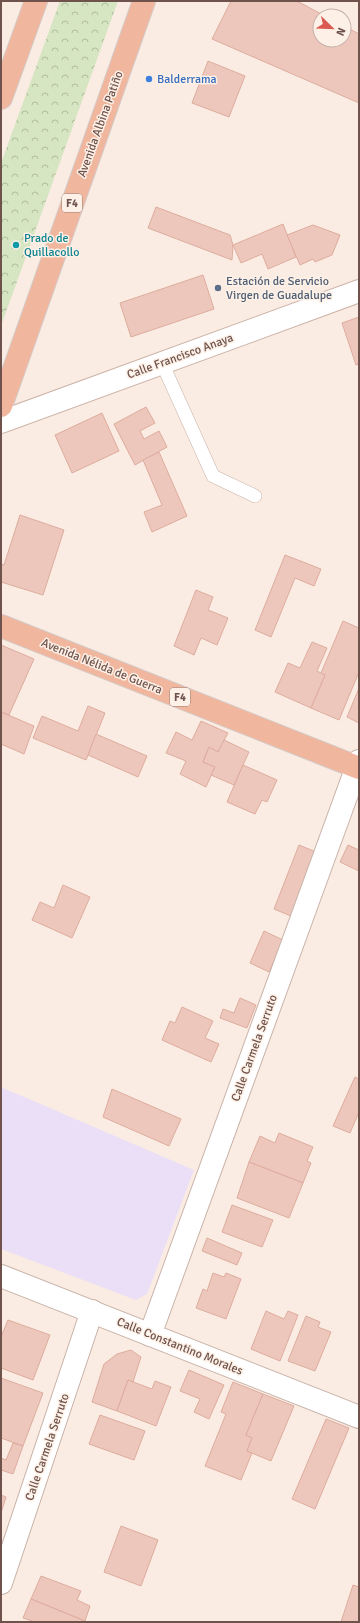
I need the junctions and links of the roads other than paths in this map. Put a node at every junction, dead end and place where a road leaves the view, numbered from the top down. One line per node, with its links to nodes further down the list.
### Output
1 (36, 1): 3 (highway)
2 (144, 1): 6 (highway, Avenida Albina Patiño / F4)
3 (1, 98)
4 (359, 291): 5 (street, Calle Francisco Anaya)
5 (162, 363): 7 (street, Calle Francisco Anaya); 8 (lane)
6 (1, 406)
7 (1, 422)
8 (255, 496)
9 (1, 626): 10 (highway, Avenida Nélida de Guerra / F4)
10 (358, 765): 13 (street, Calle Carmela Serruto)
11 (1, 1276): 12 (street, Calle Constantino Morales)
12 (92, 1311): 13 (street, Calle Constantino Morales); 15 (street, Calle Carmela Serruto)
13 (150, 1335): 14 (street, Calle Constantino Morales)
14 (359, 1416)
15 (1, 1583)

